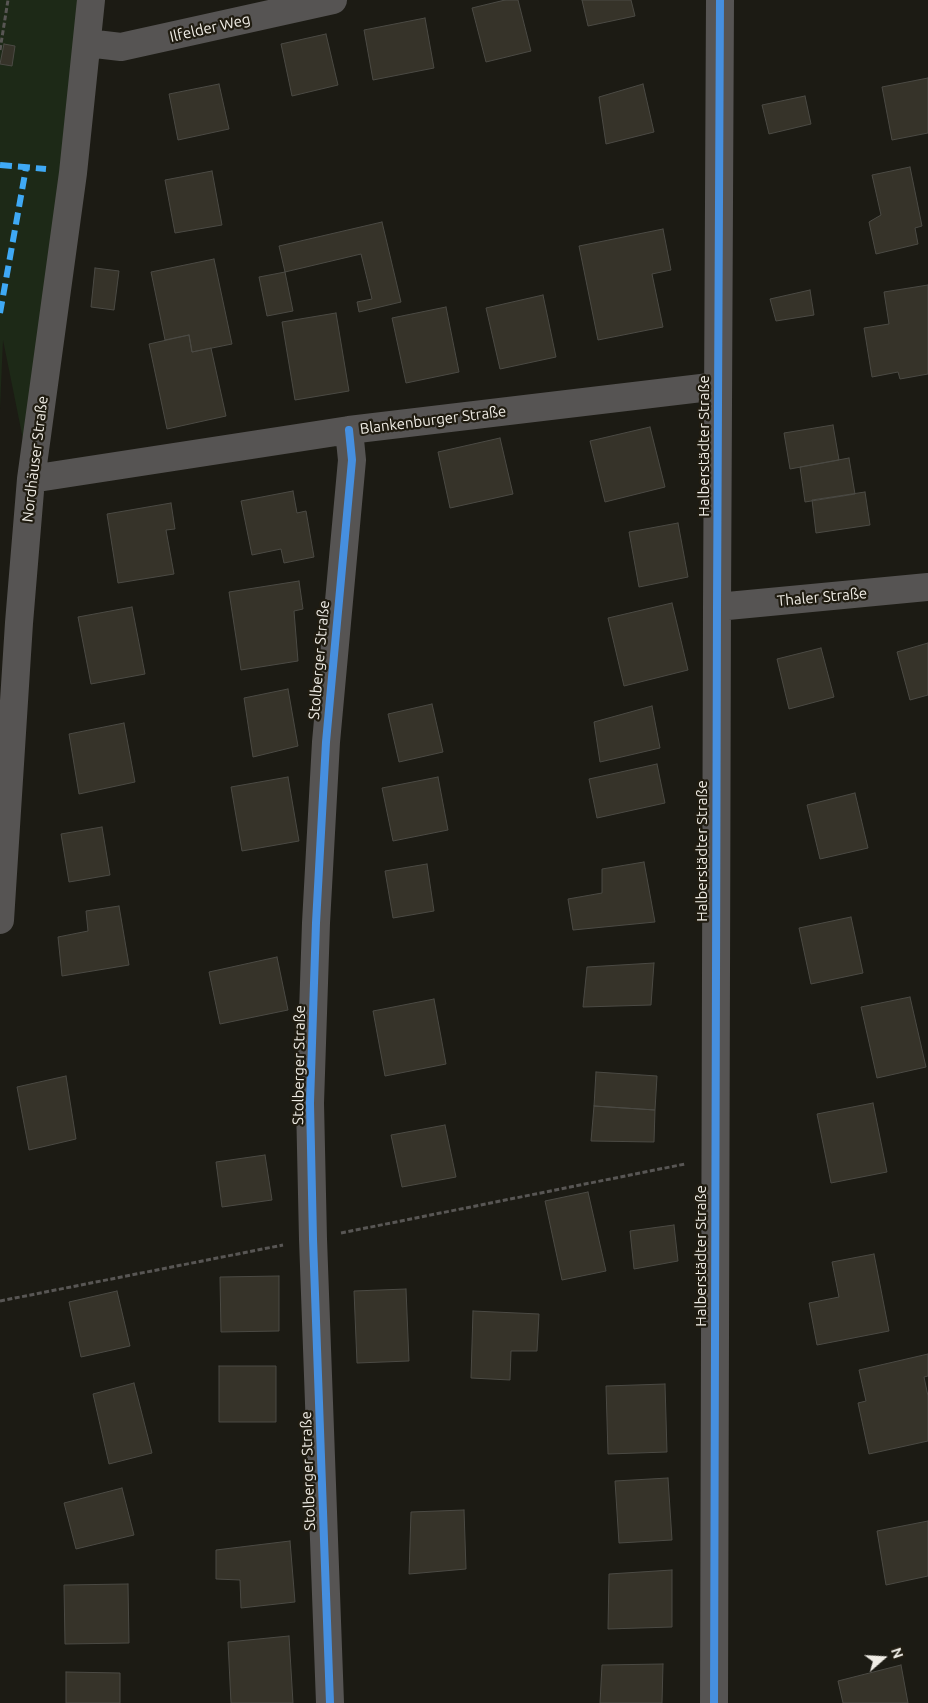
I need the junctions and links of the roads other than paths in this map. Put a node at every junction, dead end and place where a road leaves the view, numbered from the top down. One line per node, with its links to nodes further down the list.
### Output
1 (91, 0): 4 (street, Nordhäuser Straße)
2 (333, 0): 4 (street, Ilfelder Weg)
3 (720, 0): 5 (street, Halberstädter Straße)
4 (87, 42): 7 (street, Nordhäuser Straße)
5 (718, 386): 6 (street, Blankenburger Straße); 9 (street, Halberstädter Straße)
6 (349, 430): 7 (street, Blankenburger Straße); 11 (street, Stolberger Straße)
7 (31, 479): 10 (street, Nordhäuser Straße)
8 (928, 587): 9 (street, Thaler Straße)
9 (717, 607): 12 (street, Halberstädter Straße)
10 (0, 920)
11 (330, 1703)
12 (714, 1703)

